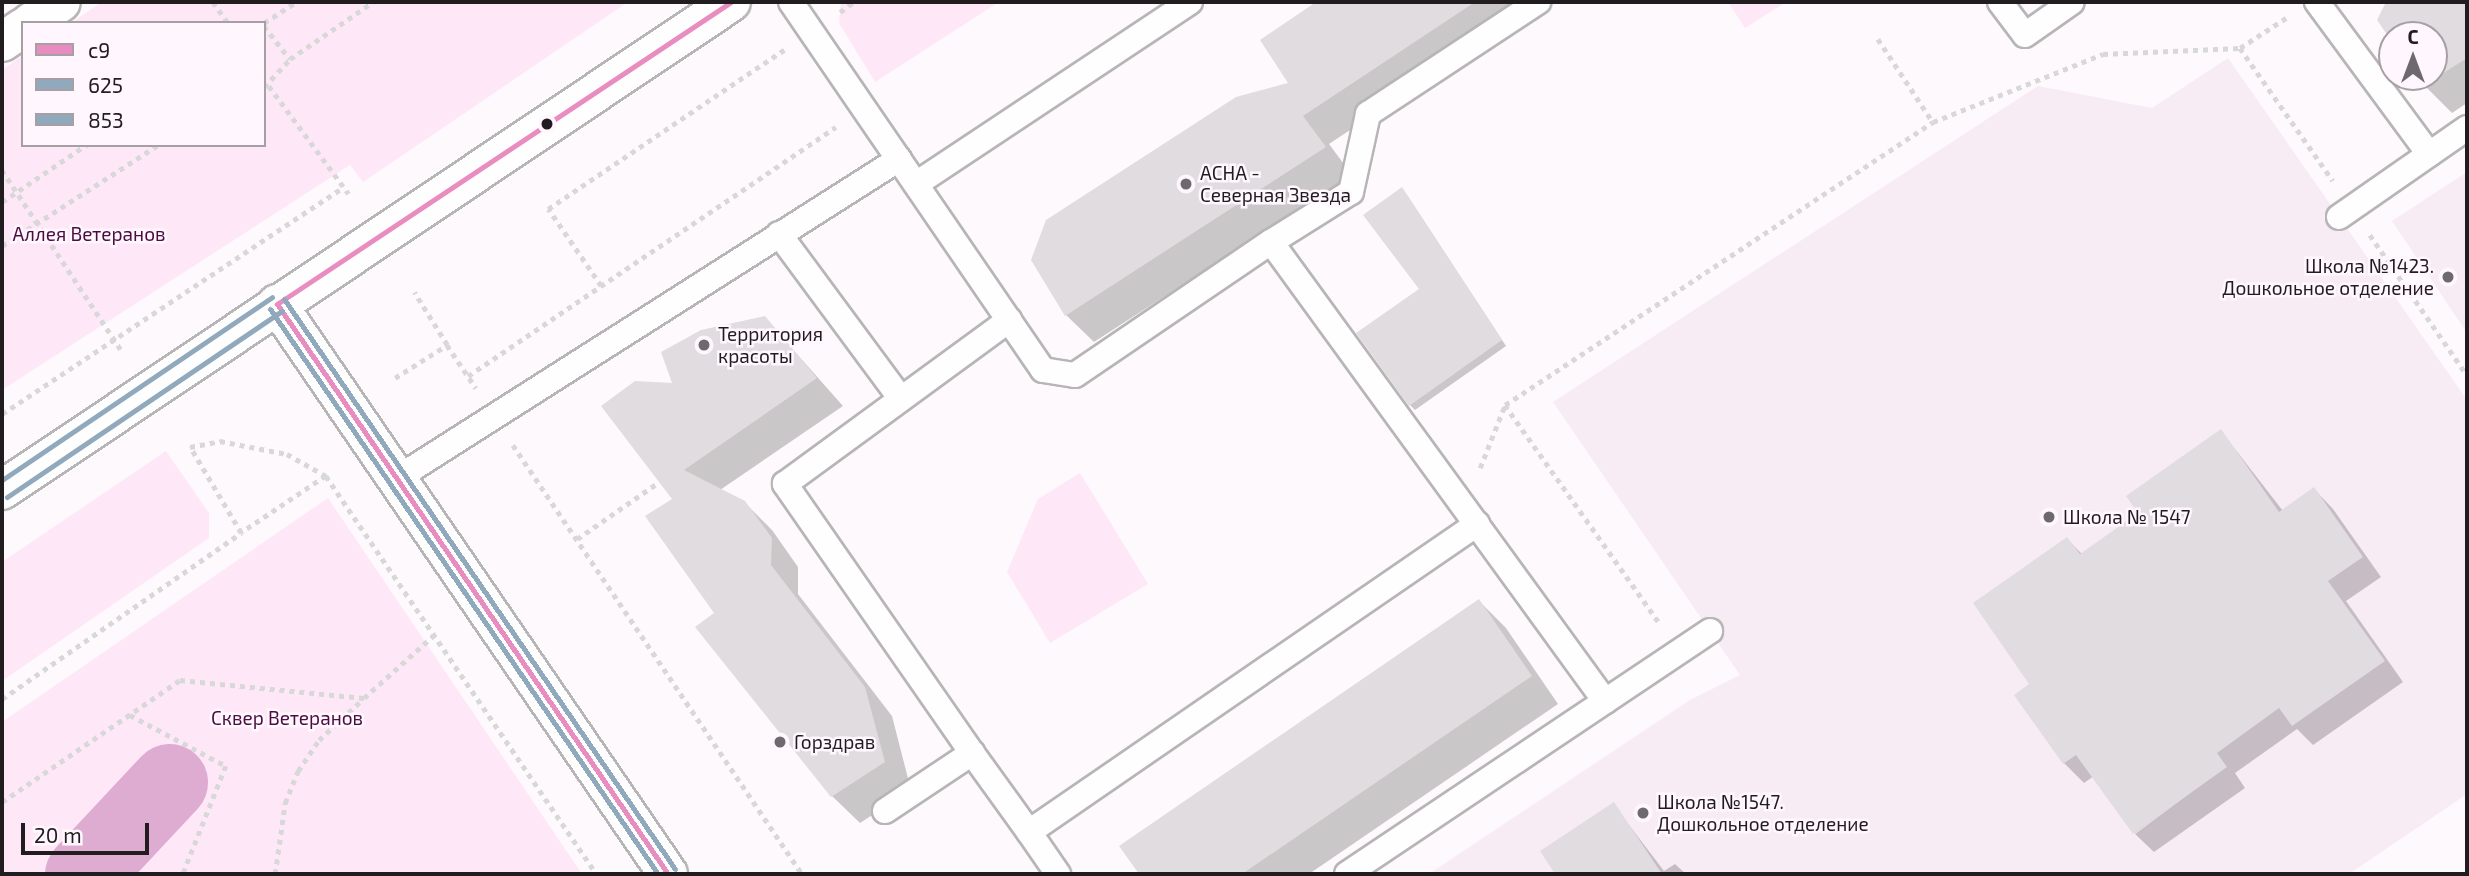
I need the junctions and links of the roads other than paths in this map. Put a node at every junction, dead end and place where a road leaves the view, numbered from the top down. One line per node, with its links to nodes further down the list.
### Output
1 (61, 2): 9 (main road)
2 (731, 2): 19 (main road)
3 (791, 2): 14 (lane)
4 (1189, 2): 15 (lane)
5 (1538, 2): 18 (lane)
6 (2000, 2): 7 (lane)
7 (2072, 2)
8 (2317, 2): 13 (lane)
9 (33, 21)
10 (21, 29): 11 (main road)
11 (2, 42)
12 (2467, 128): 13 (lane)
13 (2429, 154): 16 (lane)
14 (899, 159): 15 (lane); 17 (lane)
15 (916, 184): 20 (lane)
16 (2345, 212)
17 (779, 234): 21 (lane); 22 (lane)
18 (1271, 242): 20 (lane); 24 (lane)
19 (276, 304): 22 (main road); 23 (main road)
20 (1009, 320): 21 (lane)
21 (901, 399): 27 (lane)
22 (396, 479): 30 (main road)
23 (2, 490)
24 (1471, 516): 26 (lane); 29 (lane)
25 (1710, 631): 26 (lane)
26 (1605, 701): 32 (lane)
27 (972, 753): 28 (lane); 29 (lane)
28 (885, 811)
29 (1029, 832): 31 (lane)
30 (668, 874)
31 (1058, 874)
32 (1346, 874)

